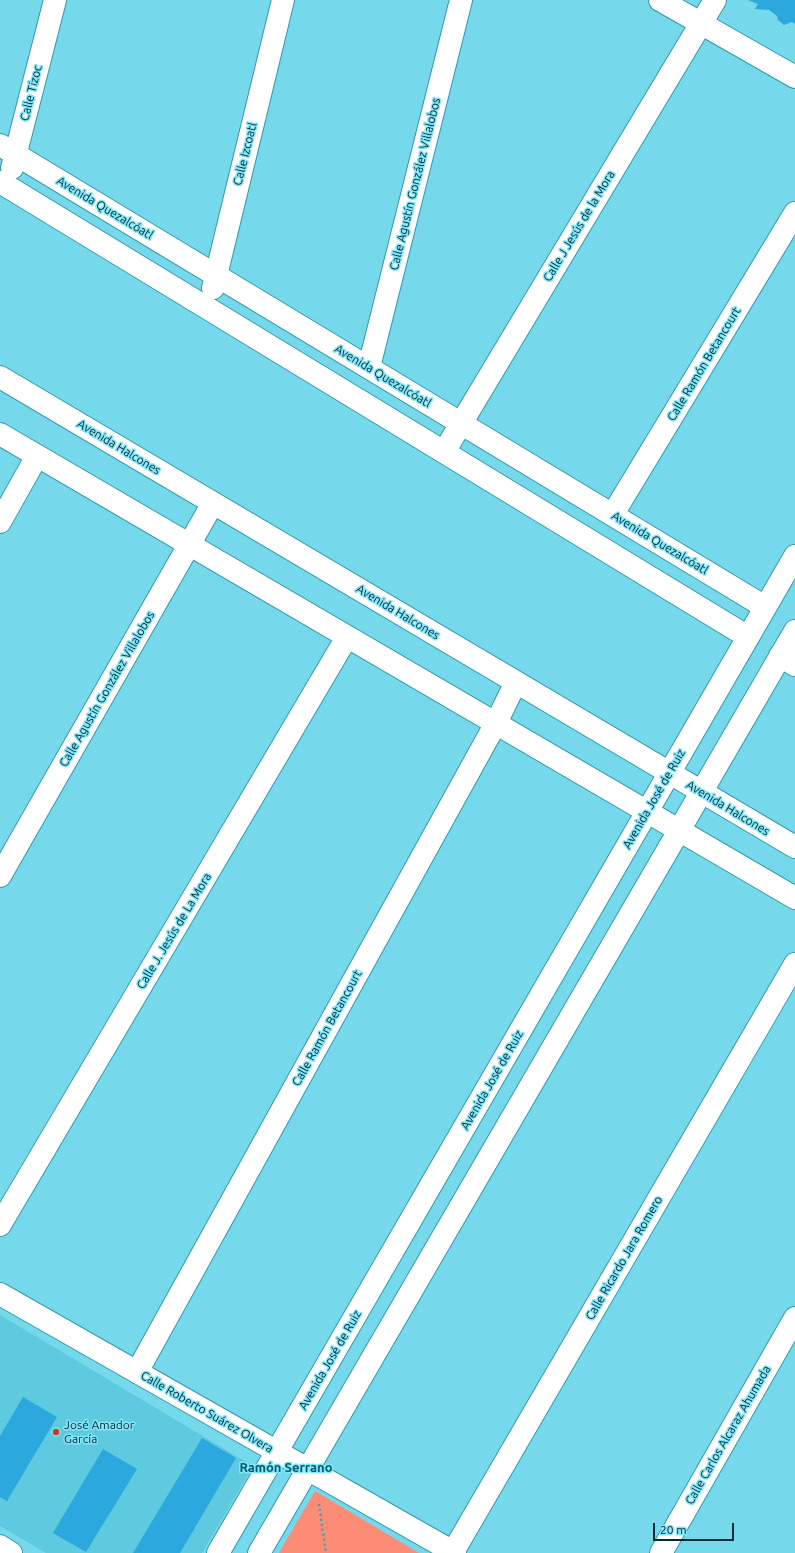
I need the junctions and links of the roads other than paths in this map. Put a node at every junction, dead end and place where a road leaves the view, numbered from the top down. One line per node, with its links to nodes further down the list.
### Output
1 (54, 0): 8 (street, Calle Tízoc)
2 (283, 0): 11 (street, Calle Izcoatl)
3 (461, 0): 13 (street, Calle Agustín González Villalobos)
4 (660, 0): 6 (street)
5 (715, 0): 6 (street, Calle J Jesús de la Mora)
6 (701, 22): 7 (street); 15 (street, Calle J Jesús de la Mora)
7 (795, 77)
8 (8, 150): 9 (street, Calle Tízoc); 11 (street, Avenida Quezalcóatl)
9 (3, 184): 12 (street)
10 (795, 213): 20 (street, Calle Ramón Betancourt)
11 (216, 275): 12 (street, Calle Izcoatl); 13 (street, Avenida Quezalcóatl)
12 (208, 308): 17 (street)
13 (369, 367): 15 (street, Avenida Quezalcóatl)
14 (0, 377): 19 (street, Avenida Halcones)
15 (461, 423): 17 (street, Calle J Jesús de la Mora); 20 (street, Avenida Quezalcóatl)
16 (0, 434): 18 (street)
17 (444, 452): 27 (street)
18 (37, 456): 21 (street); 22 (street)
19 (213, 503): 22 (street, Calle Agustín González Villalobos); 29 (street, Avenida Halcones)
20 (613, 514): 24 (street, Avenida Quezalcóatl)
21 (0, 522)
22 (189, 545): 26 (street); 36 (street, Calle Agustín González Villalobos)
23 (795, 556): 24 (street, Avenida José de Ruiz)
24 (765, 607): 27 (street, Avenida José de Ruiz)
25 (795, 631): 28 (street)
26 (347, 637): 30 (street); 39 (street, Calle J. Jesús de La Mora)
27 (748, 637): 31 (street, Avenida José de Ruiz)
28 (788, 660): 32 (street)
29 (516, 682): 30 (street, Calle Ramón Betancourt); 31 (street, Avenida Halcones)
30 (496, 723): 33 (street); 42 (street, Calle Ramón Betancourt)
31 (669, 773): 32 (street, Avenida Halcones); 33 (street, Avenida José de Ruiz)
32 (701, 792): 34 (street); 35 (street, Avenida Halcones)
33 (647, 812): 34 (street); 43 (street, Avenida José de Ruiz)
34 (679, 830): 37 (street); 44 (street)
35 (795, 847)
36 (0, 876)
37 (795, 898)
38 (795, 964): 46 (street, Calle Ricardo Jara Romero)
39 (0, 1224)
40 (0, 1294): 42 (street, Calle Roberto Suárez Olvera)
41 (795, 1318): 50 (street, Calle Carlos Alcaraz Ahumada)
42 (137, 1372): 43 (street, Calle Roberto Suárez Olvera)
43 (277, 1452): 44 (street, Calle Roberto Suárez Olvera); 48 (street, Avenida José de Ruiz)
44 (308, 1469): 46 (street, Calle Roberto Suárez Olvera); 49 (street)
45 (0, 1546): 47 (street)
46 (454, 1552)
47 (11, 1553)
48 (218, 1553)
49 (259, 1553)
50 (660, 1553)

